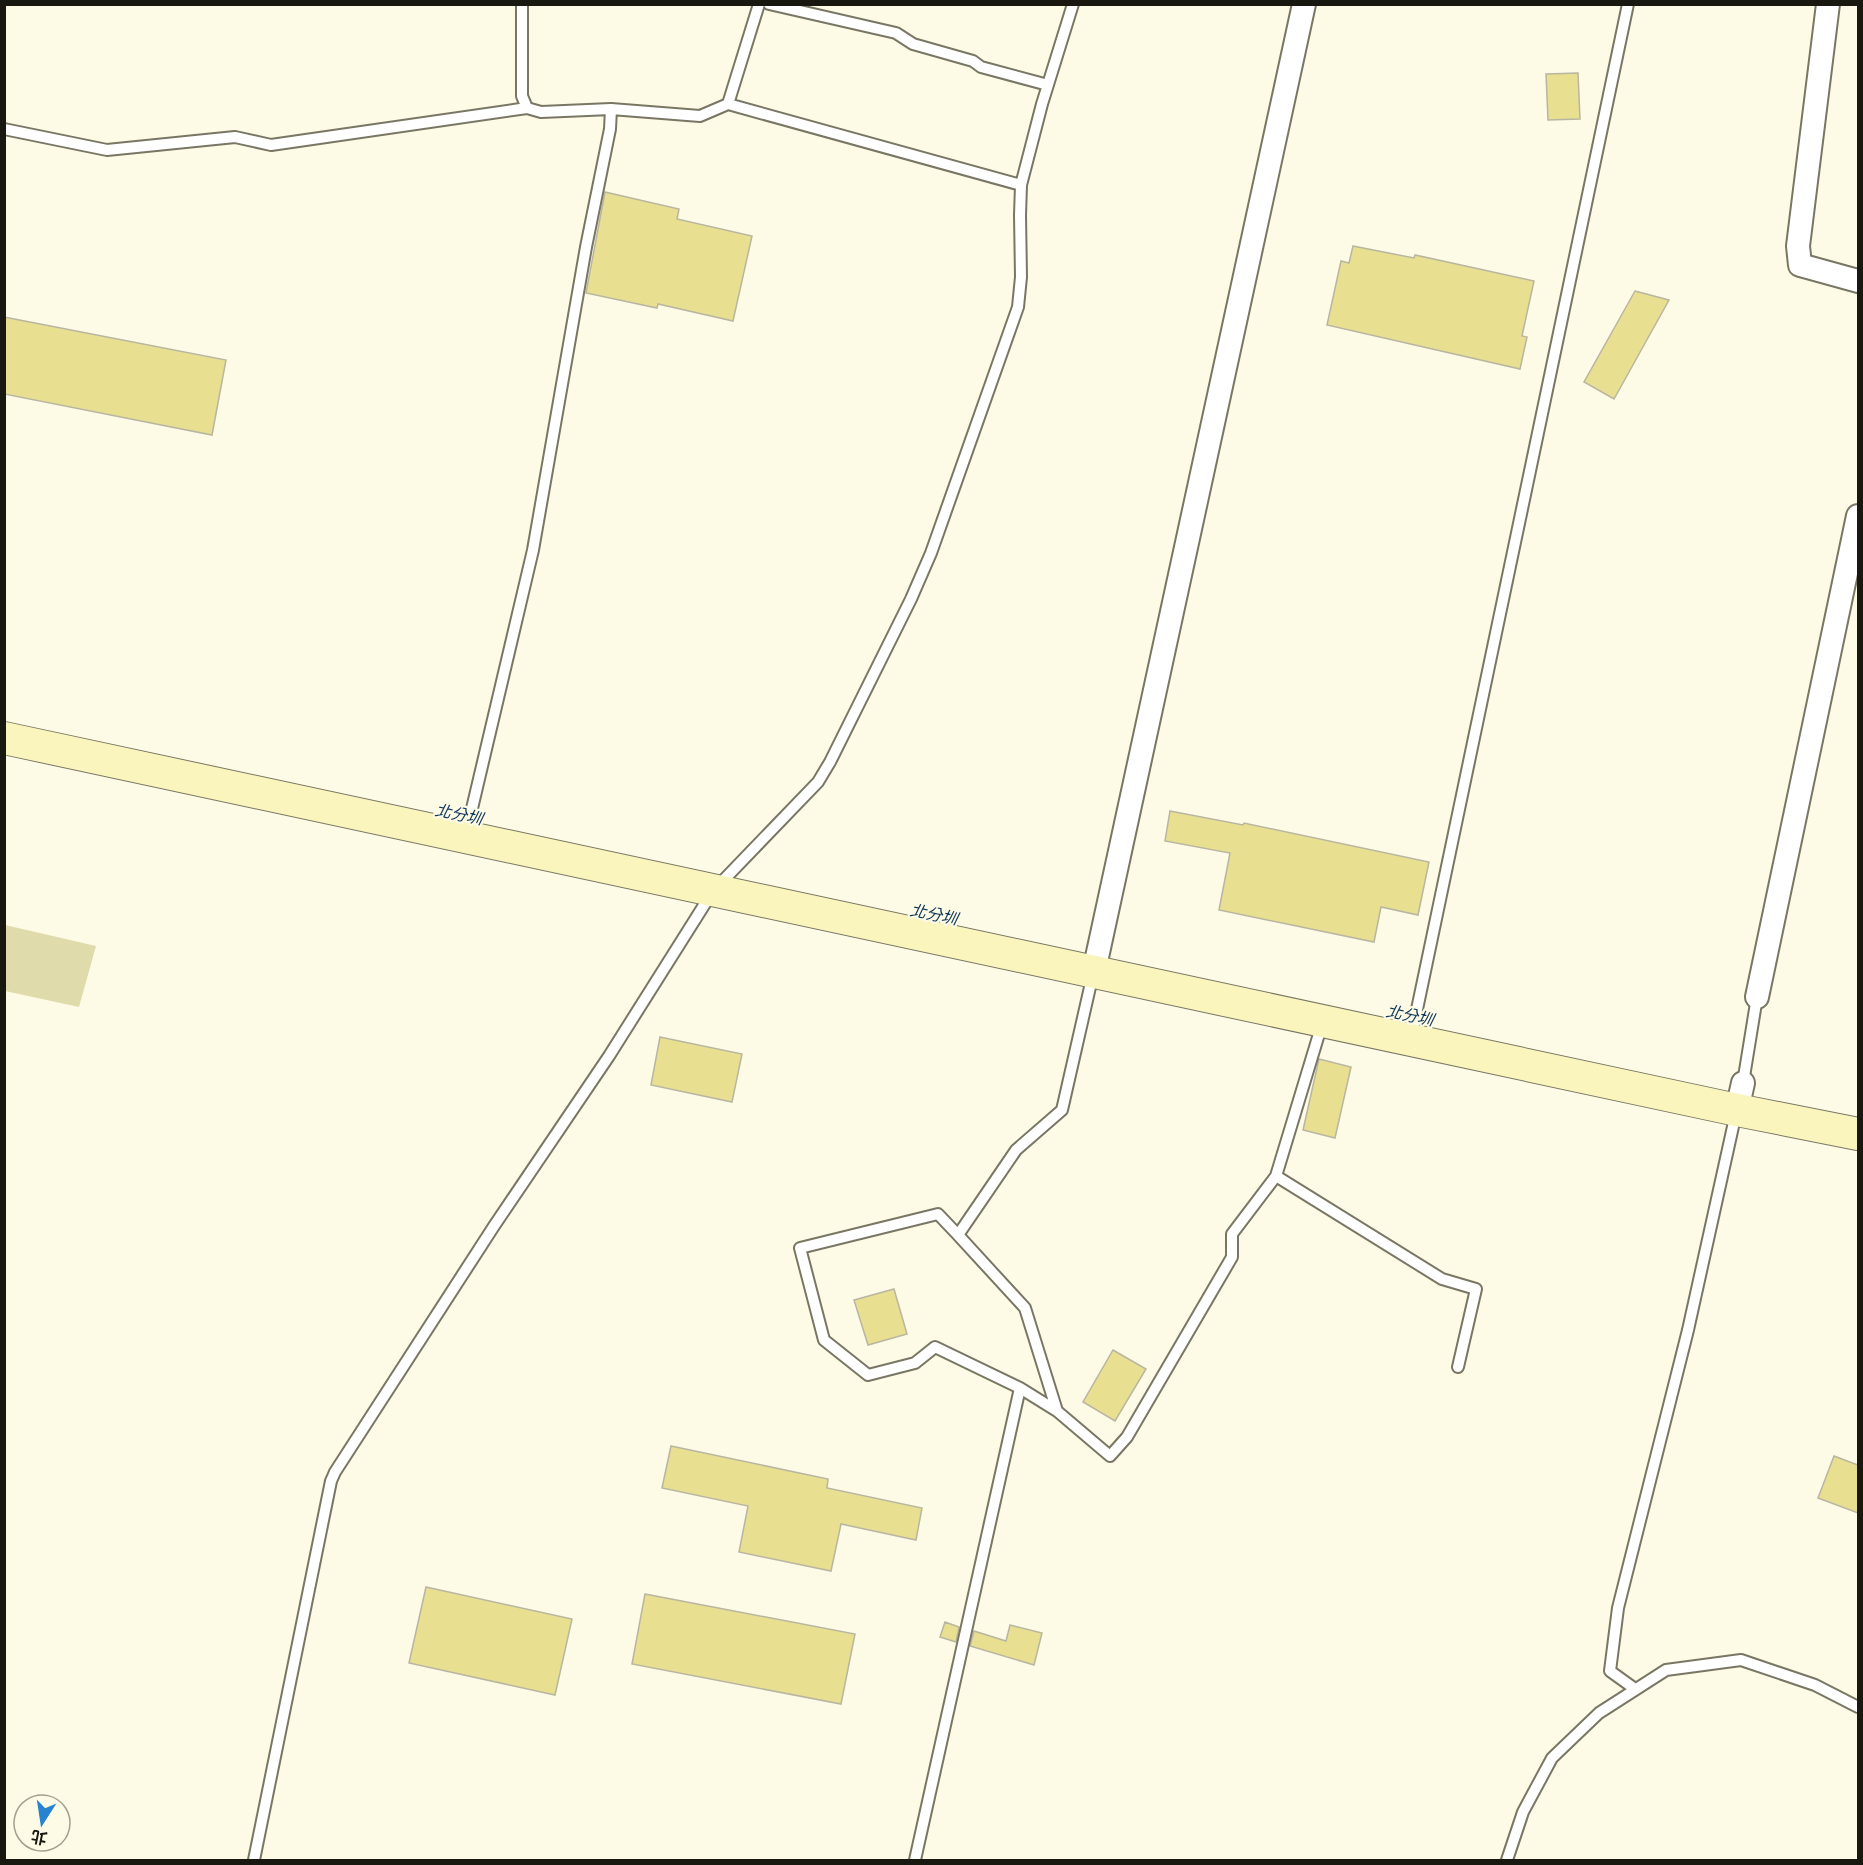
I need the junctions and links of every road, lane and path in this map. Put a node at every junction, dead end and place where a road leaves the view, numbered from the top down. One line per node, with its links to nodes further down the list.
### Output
1 (522, 4): 10 (lane)
2 (759, 4): 9 (lane)
3 (769, 4): 8 (lane)
4 (1073, 4): 8 (lane)
5 (1304, 4): 19 (street)
6 (1628, 4): 22 (lane)
7 (1828, 4): 14 (street)
8 (1048, 85): 13 (lane)
9 (728, 104): 11 (lane); 13 (lane)
10 (527, 108): 11 (lane); 12 (lane)
11 (611, 109): 17 (lane)
12 (4, 129)
13 (1021, 185): 18 (lane)
14 (1858, 281)
15 (1858, 516): 20 (street)
16 (4, 738): 17 (street)
17 (467, 827): 18 (street)
18 (713, 891): 19 (street); 32 (lane)
19 (1096, 960): 21 (street); 26 (lane)
20 (1757, 997): 23 (lane)
21 (1323, 1020): 22 (street); 25 (lane)
22 (1413, 1027): 23 (street)
23 (1740, 1096): 24 (street); 30 (lane)
24 (1858, 1134)
25 (1276, 1176): 27 (lane); 29 (lane)
26 (958, 1235): 28 (lane); 29 (lane)
27 (1458, 1367)
28 (1020, 1388): 29 (lane); 33 (lane)
29 (1057, 1411)
30 (1635, 1689): 31 (lane); 34 (lane)
31 (1858, 1707)
32 (254, 1860)
33 (915, 1860)
34 (1507, 1860)

